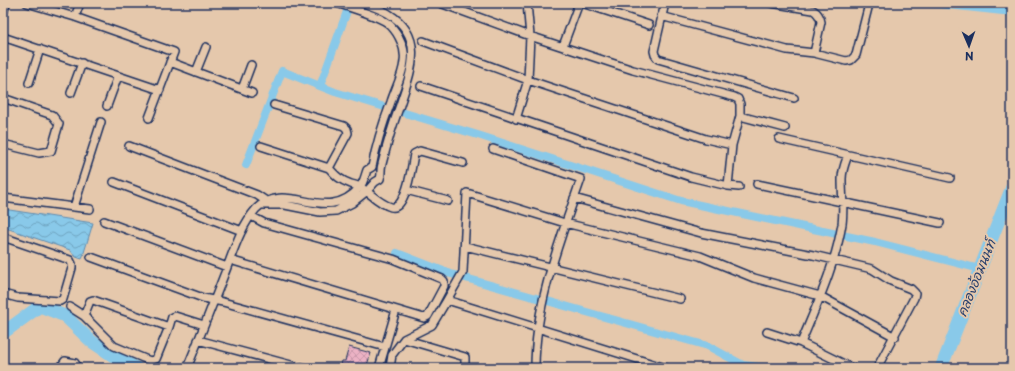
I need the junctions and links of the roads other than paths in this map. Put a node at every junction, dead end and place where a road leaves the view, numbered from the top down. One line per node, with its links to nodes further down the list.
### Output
1 (6, 3): 13 (street)
2 (80, 3): 15 (street)
3 (363, 3): 30 (street)
4 (440, 3): 17 (street)
5 (527, 3): 17 (street)
6 (578, 3): 20 (street)
7 (582, 3): 16 (street)
8 (665, 3): 14 (street)
9 (771, 3): 23 (street)
10 (867, 3): 23 (street)
11 (32, 4): 15 (street)
12 (339, 4): 29 (street)
13 (3, 14)
14 (662, 16): 23 (street); 39 (street)
15 (75, 17): 24 (street)
16 (649, 25)
17 (530, 36): 20 (street); 31 (street)
18 (3, 37): 22 (street)
19 (423, 42): 31 (street)
20 (563, 46): 42 (street)
21 (206, 47): 27 (street)
22 (40, 49): 25 (street); 32 (street)
23 (814, 53)
24 (170, 62): 27 (street); 35 (street)
25 (82, 63): 28 (street); 36 (street)
26 (251, 65): 34 (street)
27 (196, 72): 34 (street)
28 (118, 76): 35 (street); 41 (street)
29 (401, 76): 30 (street); 55 (street)
30 (409, 79): 57 (street)
31 (528, 80): 44 (street); 49 (street)
32 (29, 82)
33 (421, 86): 44 (street)
34 (242, 89): 37 (street)
35 (160, 90): 43 (street)
36 (71, 93)
37 (252, 93)
38 (3, 98): 48 (street)
39 (794, 98)
40 (274, 105): 56 (street)
41 (107, 106)
42 (740, 116): 46 (street); 49 (street)
43 (149, 118)
44 (516, 119): 64 (street)
45 (101, 122): 73 (street)
46 (785, 128)
47 (779, 139): 53 (street)
48 (3, 144)
49 (732, 145): 64 (street)
50 (128, 146): 72 (street)
51 (261, 146): 56 (street)
52 (493, 149): 69 (street)
53 (848, 155): 59 (street); 71 (street)
54 (463, 163): 66 (street)
55 (372, 167): 57 (street); 58 (street)
56 (329, 168): 63 (street)
57 (380, 170): 61 (street)
58 (366, 176): 61 (street); 63 (street)
59 (950, 178)
60 (114, 182): 79 (street)
61 (375, 182): 67 (street)
62 (757, 184): 71 (street)
63 (360, 186): 67 (street); 72 (street)
64 (728, 186): 65 (street)
65 (739, 187)
66 (406, 190): 67 (street); 70 (street)
67 (367, 191): 72 (street)
68 (3, 198): 73 (street)
69 (574, 198): 77 (street); 83 (street)
70 (448, 201)
71 (843, 202): 78 (street); 83 (street)
72 (267, 204): 75 (street)
73 (74, 207): 74 (street)
74 (90, 209)
75 (251, 216): 79 (street); 92 (street)
76 (104, 221): 84 (street)
77 (566, 223): 81 (street); 85 (street); 86 (street)
78 (940, 223)
79 (242, 231): 84 (street)
80 (3, 237): 87 (street)
81 (466, 246): 85 (street); 89 (street)
82 (91, 257): 90 (street)
83 (834, 260): 86 (street); 98 (street)
84 (229, 263): 90 (street); 92 (street)
85 (551, 268): 88 (street); 96 (street)
86 (820, 296): 98 (street); 101 (street)
87 (5, 297)
88 (680, 299)
89 (447, 300): 96 (street); 99 (street)
90 (214, 301): 94 (street); 102 (street)
91 (70, 308): 93 (street)
92 (396, 310): 102 (street)
93 (84, 316): 95 (street); 95 (street)
94 (204, 325): 95 (street); 100 (street)
95 (170, 327)
96 (539, 328): 110 (street); 111 (street)
97 (767, 332): 101 (street)
98 (895, 337): 113 (street)
99 (404, 339): 108 (street); 109 (street)
100 (198, 340): 105 (street); 106 (street)
101 (801, 343): 112 (street)
102 (385, 347): 107 (street)
103 (60, 368): 104 (street)
104 (78, 368)
105 (187, 368)
106 (302, 368)
107 (379, 368)
108 (390, 368)
109 (465, 368)
110 (535, 368)
111 (664, 368)
112 (852, 368)
113 (877, 368)

